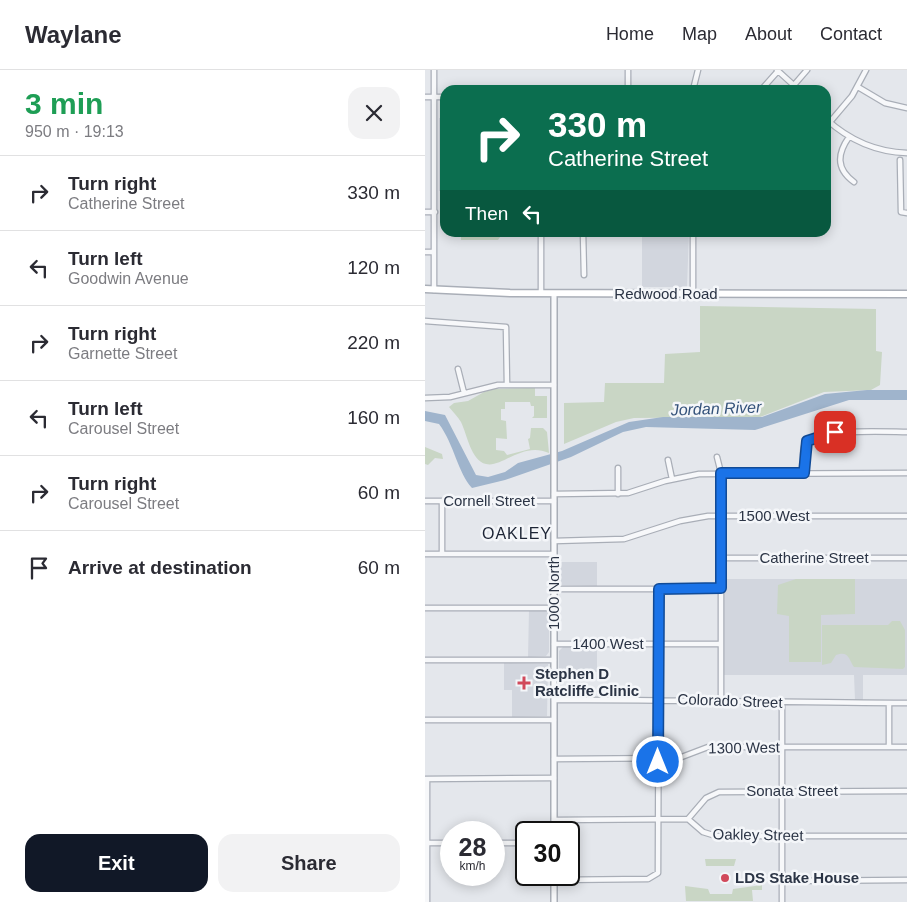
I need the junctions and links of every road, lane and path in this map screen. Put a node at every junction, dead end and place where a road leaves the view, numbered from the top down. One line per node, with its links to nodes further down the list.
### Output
1 (434, 70): 13 (street)
2 (629, 70): 7 (street)
3 (698, 70): 8 (street)
4 (778, 70): 9 (street); 10 (street)
5 (807, 70): 10 (street)
6 (866, 70): 11 (street)
7 (628, 85)
8 (694, 85)
9 (765, 85)
10 (794, 85)
11 (858, 87): 15 (street); 16 (street)
12 (425, 97): 13 (street)
13 (434, 97): 14 (street); 25 (street)
14 (440, 97)
15 (907, 108)
16 (831, 118)
17 (831, 123): 18 (street)
18 (849, 137): 19 (street); 21 (street)
19 (907, 154)
20 (900, 160): 22 (street)
21 (854, 182)
22 (900, 183): 23 (street); 26 (street)
23 (907, 183)
24 (425, 212): 25 (street)
25 (435, 212): 31 (street)
26 (907, 213)
27 (541, 237): 35 (street)
28 (583, 237): 32 (street)
29 (693, 237): 37 (street)
30 (425, 252): 31 (street)
31 (434, 252): 34 (street)
32 (584, 275)
33 (425, 289): 34 (main road, Redwood Road)
34 (434, 290): 35 (main road, Redwood Road)
35 (541, 293): 36 (main road, Redwood Road)
36 (554, 294): 37 (main road, Redwood Road); 42 (street, 1000 North)
37 (693, 294): 38 (main road, Redwood Road)
38 (907, 294)
39 (425, 321): 41 (street)
40 (458, 369): 43 (street)
41 (507, 385): 42 (street); 43 (street)
42 (554, 385): 53 (street, 1000 North)
43 (464, 393): 44 (street)
44 (425, 398)
45 (907, 432): 50 (street)
46 (717, 457): 49 (street)
47 (668, 460): 52 (street)
48 (618, 468): 54 (street)
49 (721, 473): 50 (street); 52 (street); 58 (street)
50 (804, 473): 51 (street)
51 (907, 473)
52 (673, 479): 54 (street)
53 (554, 494): 54 (street); 57 (street, 1000 North)
54 (618, 494)
55 (425, 501): 56 (street, Cornell Street)
56 (442, 501): 57 (street, Cornell Street); 62 (street)
57 (554, 501): 60 (street, 1000 North)
58 (721, 516): 59 (street, 1500 West); 60 (street, 1500 West); 64 (street)
59 (907, 516)
60 (554, 541): 63 (street, 1000 North)
61 (425, 554): 62 (street)
62 (442, 554): 63 (street)
63 (554, 554): 67 (street, 1000 North)
64 (721, 558): 65 (street, Catherine Street); 66 (street)
65 (907, 558)
66 (721, 588): 68 (street); 73 (street)
67 (554, 589): 68 (street); 70 (street, 1000 North)
68 (659, 589): 72 (street)
69 (425, 608): 70 (street)
70 (554, 608): 71 (street, 1000 North)
71 (554, 644): 72 (street, 1400 West); 75 (street, 1000 North)
72 (659, 644): 73 (street, 1400 West); 77 (street)
73 (721, 644): 78 (street)
74 (425, 660): 75 (street, 1400 West)
75 (554, 660): 76 (street, 1000 North)
76 (554, 700): 77 (street, Colorado Street); 83 (street, 1000 North)
77 (659, 700): 78 (street, Colorado Street); 87 (street)
78 (721, 700): 79 (street, Colorado Street)
79 (781, 703): 80 (street, Colorado Street); 84 (street)
80 (889, 703): 81 (street, Colorado Street); 85 (street)
81 (907, 703)
82 (425, 720): 83 (street)
83 (554, 720): 88 (street, 1000 North)
84 (782, 747): 85 (street, 1300 West); 87 (street, 1300 West); 91 (street)
85 (889, 747): 86 (street, 1300 West)
86 (907, 747)
87 (658, 758): 88 (street, 1300 West); 93 (street)
88 (554, 759): 89 (street, 1000 North)
89 (554, 778): 90 (street); 95 (street, 1000 North)
90 (426, 779): 98 (street)
91 (782, 791): 92 (street, Sonata Street); 94 (street, Sonata Street); 96 (street)
92 (907, 791)
93 (658, 819): 94 (street); 95 (street); 100 (street)
94 (688, 819): 96 (street, Oakley Street)
95 (554, 820)
96 (782, 836): 97 (street, Oakley Street); 102 (street)
97 (907, 836)
98 (426, 843): 99 (street); 104 (street)
99 (440, 843)
100 (580, 878)
101 (907, 880): 102 (street)
102 (782, 881): 106 (street)
103 (554, 886): 105 (street)
104 (427, 902)
105 (554, 902)
106 (782, 902)

